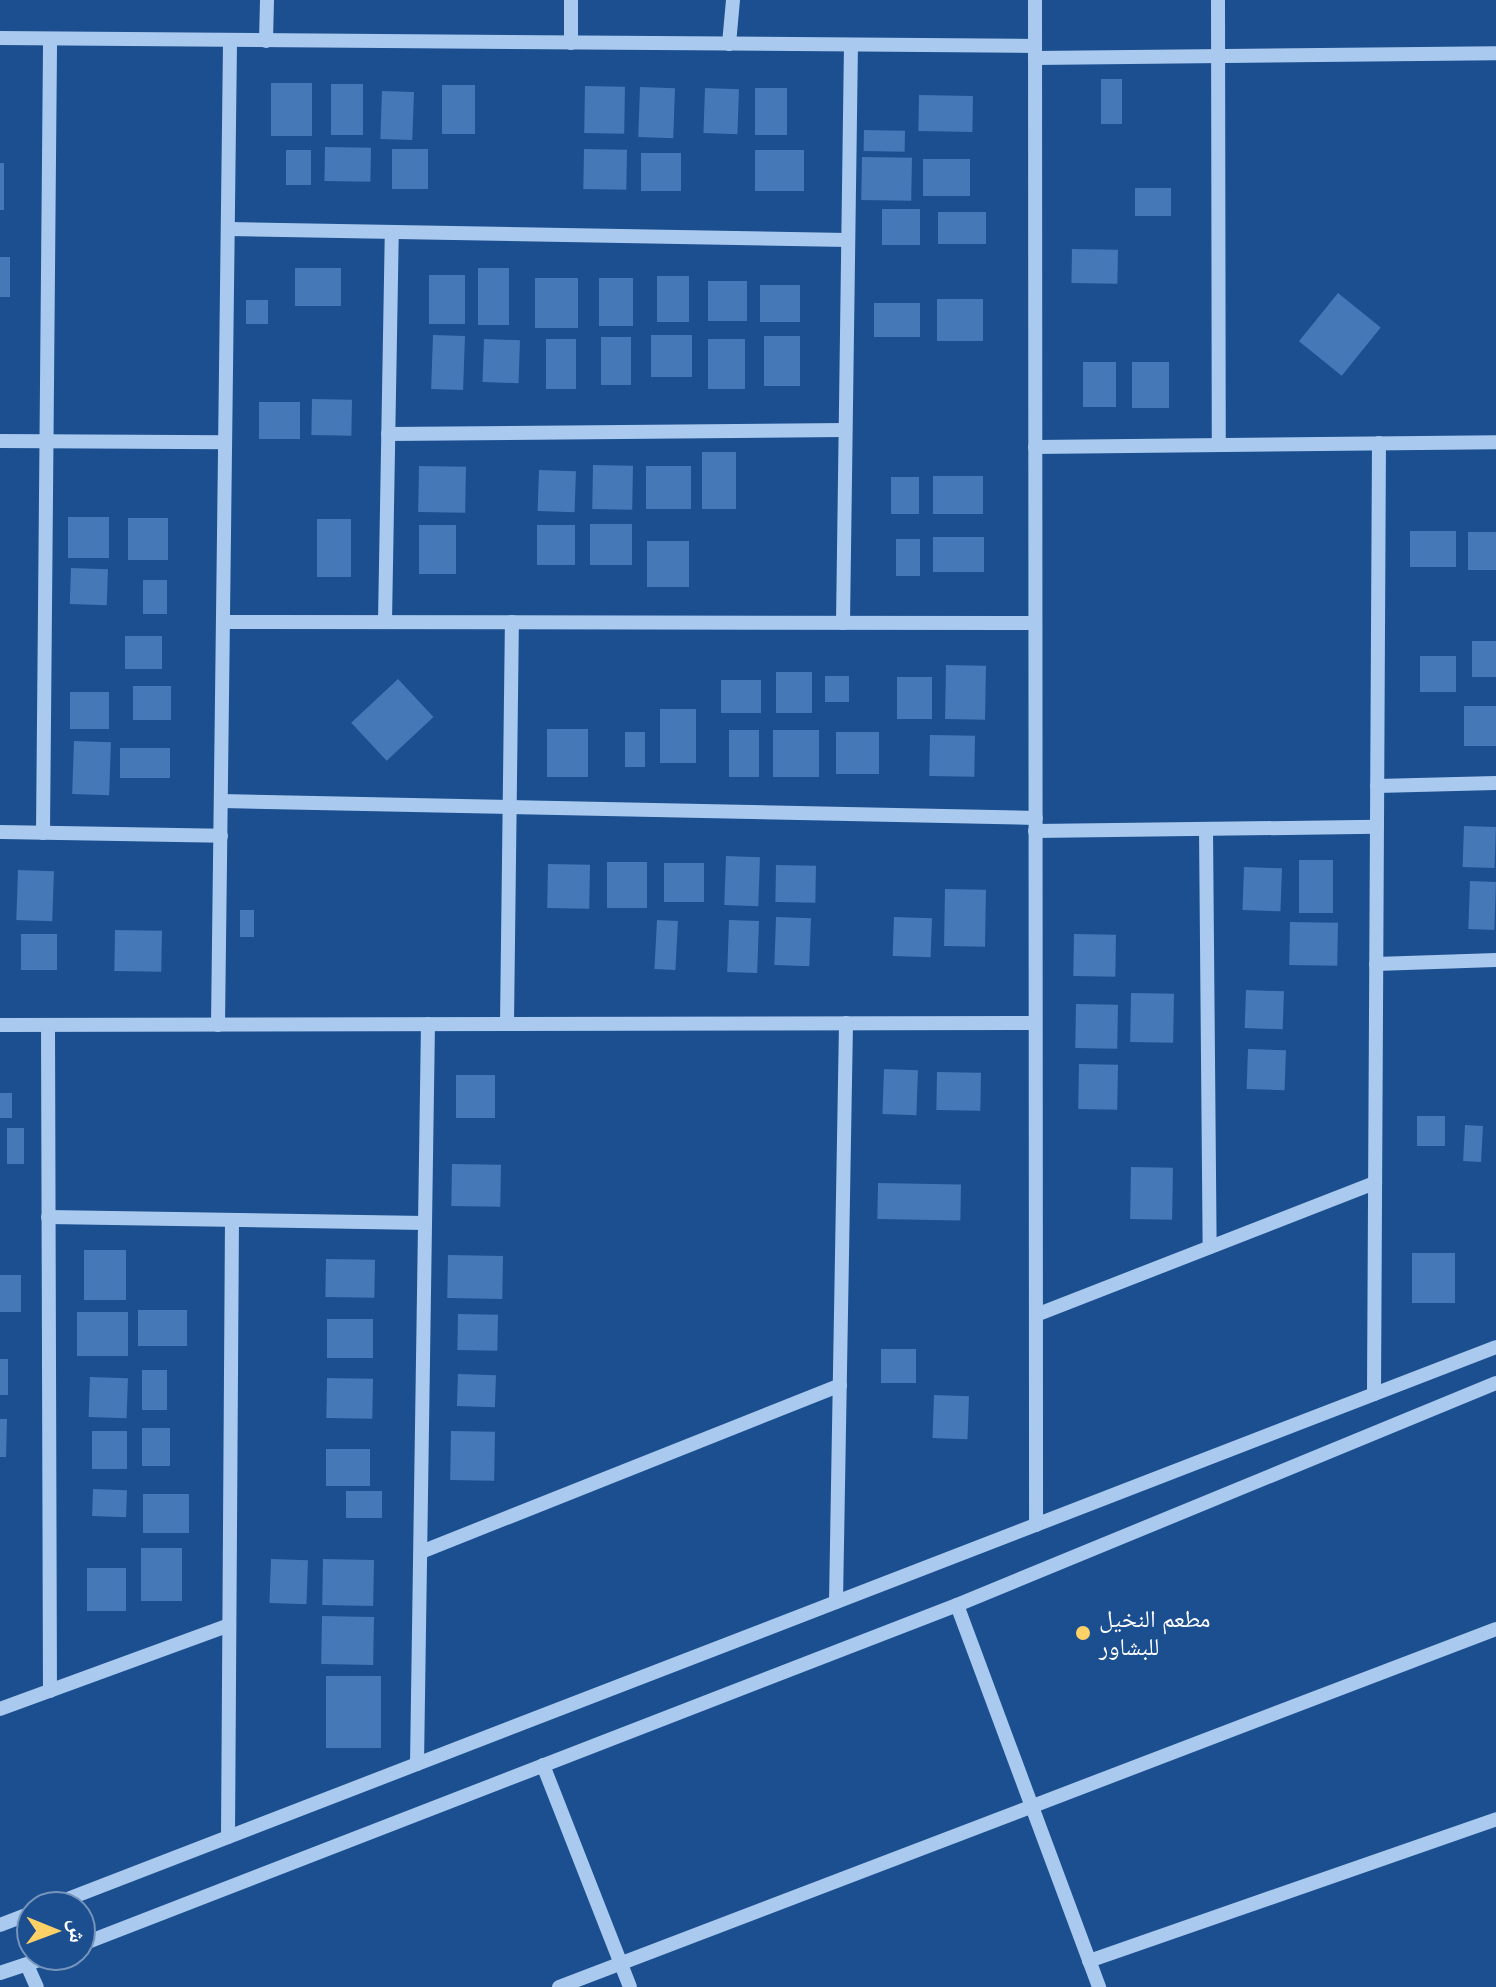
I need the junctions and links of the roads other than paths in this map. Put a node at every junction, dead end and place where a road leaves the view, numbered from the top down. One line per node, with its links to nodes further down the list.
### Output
1 (267, 0): 9 (street)
2 (571, 0): 10 (street)
3 (733, 0): 11 (street)
4 (1035, 0): 13 (street)
5 (1218, 0): 15 (street)
6 (0, 38): 7 (street)
7 (50, 39): 8 (street); 22 (street)
8 (230, 40): 9 (street); 16 (street)
9 (266, 41): 10 (street)
10 (571, 43): 11 (street)
11 (729, 44): 12 (street)
12 (851, 45): 13 (street); 18 (street)
13 (1035, 52): 15 (street); 27 (street)
14 (1496, 53): 15 (street)
15 (1218, 56): 26 (street)
16 (228, 229): 17 (street); 23 (street)
17 (392, 232): 18 (street); 20 (street)
18 (848, 240): 19 (street)
19 (845, 430): 20 (street); 31 (street)
20 (388, 434): 29 (street)
21 (0, 441): 22 (street)
22 (46, 441): 23 (street); 41 (street)
23 (225, 442): 28 (street)
24 (1496, 442): 25 (street)
25 (1379, 443): 26 (street); 34 (street)
26 (1219, 445): 27 (street)
27 (1035, 447): 32 (street)
28 (223, 622): 29 (street); 35 (street)
29 (385, 622): 30 (street)
30 (512, 622): 31 (street); 36 (street)
31 (843, 623): 32 (street)
32 (1035, 623): 37 (street)
33 (1496, 783): 34 (street)
34 (1377, 786): 38 (street)
35 (221, 801): 36 (street); 42 (street)
36 (510, 807): 37 (street); 48 (street)
37 (1036, 824): 39 (street); 46 (street)
38 (1377, 827): 39 (street); 44 (street)
39 (1206, 829): 56 (street)
40 (0, 832): 41 (street)
41 (43, 833): 42 (street)
42 (221, 836): 51 (street)
43 (1496, 960): 44 (street)
44 (1376, 964): 52 (street)
45 (846, 1023): 46 (street); 48 (street); 60 (street)
46 (1035, 1023): 57 (street)
47 (428, 1024): 48 (street); 51 (street); 55 (street)
48 (507, 1024)
49 (0, 1025): 50 (street)
50 (48, 1025): 51 (street); 53 (street)
51 (218, 1025)
52 (1375, 1183): 56 (street); 61 (street)
53 (48, 1217): 54 (street); 68 (street)
54 (232, 1220): 55 (street); 66 (street)
55 (425, 1223): 63 (street)
56 (1210, 1247): 57 (street)
57 (1036, 1315): 62 (street)
58 (1496, 1347): 61 (street)
59 (1496, 1383): 65 (street)
60 (840, 1385): 63 (street); 64 (street)
61 (1374, 1394): 62 (street)
62 (1036, 1525): 64 (street)
63 (421, 1552): 70 (street)
64 (836, 1602): 70 (street)
65 (957, 1605): 71 (street); 72 (street)
66 (229, 1625): 68 (street); 74 (street)
67 (1496, 1629): 72 (street)
68 (50, 1691): 69 (street)
69 (0, 1709)
70 (417, 1764): 74 (street)
71 (543, 1765): 76 (street); 78 (street)
72 (1031, 1805): 77 (street); 78 (street)
73 (1496, 1819): 77 (street)
74 (228, 1837): 75 (street)
75 (88, 1891)
76 (96, 1939)
77 (1089, 1961): 81 (street)
78 (620, 1963): 79 (street); 80 (street)
79 (559, 1987)
80 (630, 1987)
81 (1099, 1987)

